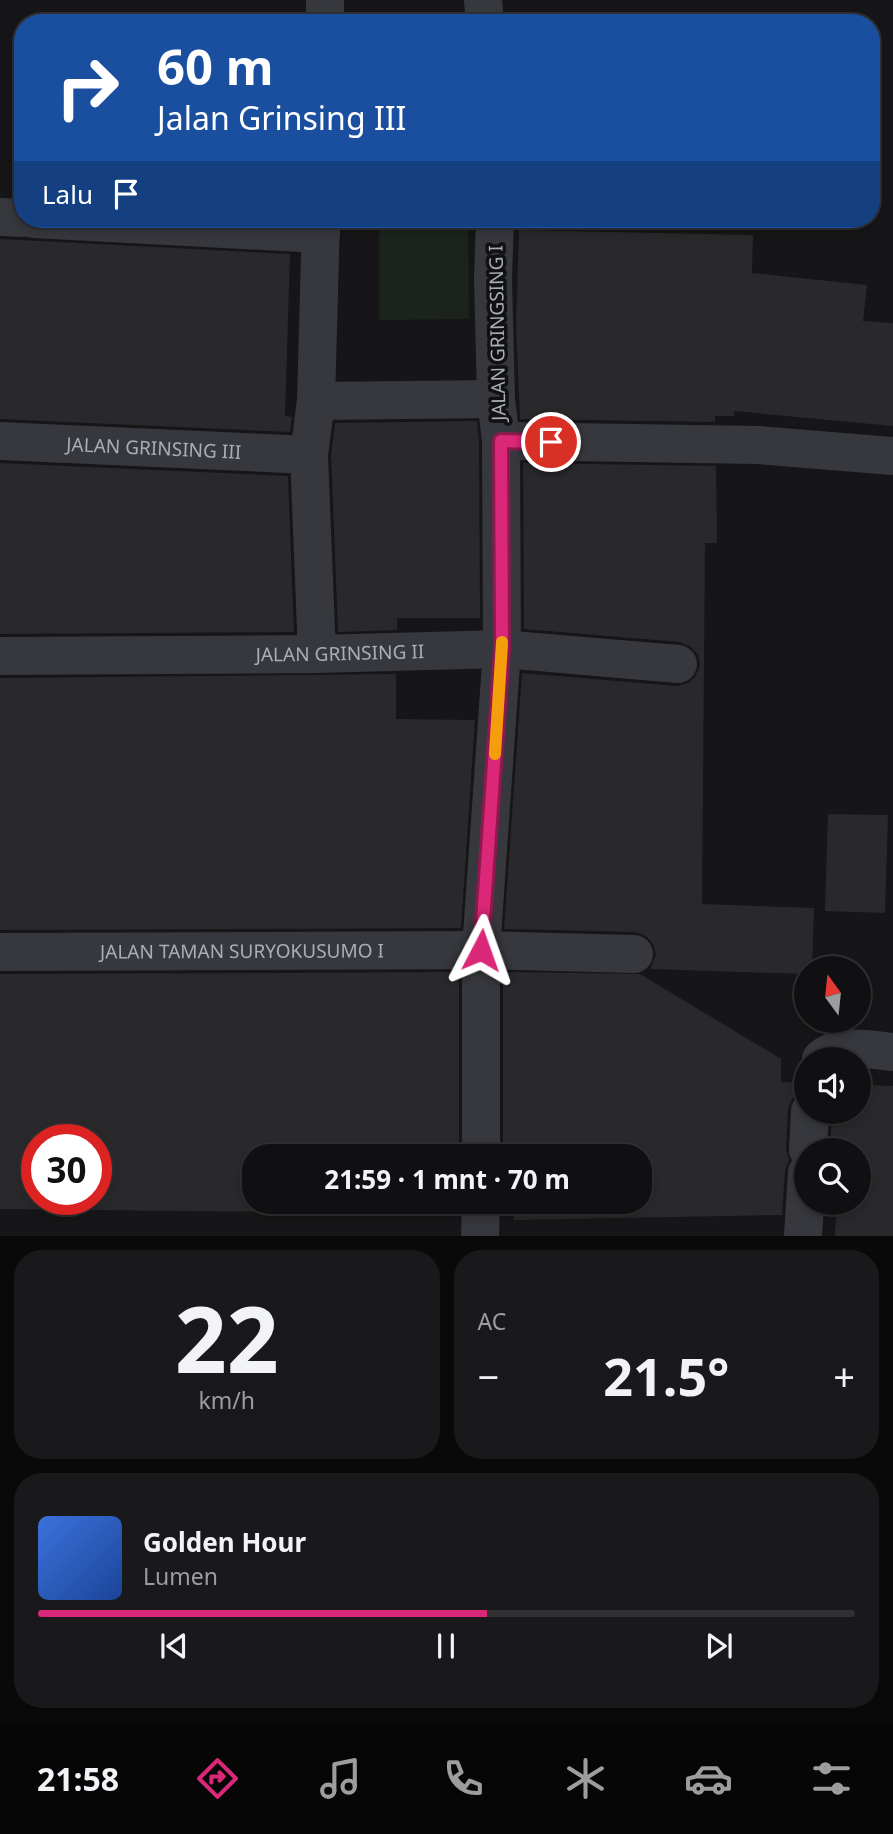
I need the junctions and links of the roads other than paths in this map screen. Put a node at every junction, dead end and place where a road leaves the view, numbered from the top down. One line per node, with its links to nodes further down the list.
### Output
1 (321, 228): 4 (street)
2 (495, 228): 3 (street, JALAN GRINGSING I)
3 (496, 399): 4 (street); 6 (street, JALAN GRINGSING I)
4 (316, 401): 7 (street)
5 (0, 441): 7 (street, JALAN GRINSING III)
6 (501, 441): 8 (street); 9 (street, JALAN GRINGSING I)
7 (309, 455): 10 (street)
8 (893, 456)
9 (502, 649): 10 (street, JALAN GRINSING II); 12 (street, JALAN GRINSING II); 13 (street, JALAN GRINGSING I)
10 (317, 654): 11 (street, JALAN GRINSING II)
11 (0, 656)
12 (678, 664)
13 (481, 950): 14 (street, JALAN TAMAN SURYOKUSUMO I); 15 (street, JALAN TAMAN SURYOKUSUMO I); 18 (street, JALAN GRINGSING I)
14 (0, 952)
15 (634, 954)
16 (871, 1051): 17 (street)
17 (893, 1052)
18 (481, 1144)
19 (481, 1214): 21 (street)
20 (804, 1215): 22 (street)
21 (480, 1236)
22 (803, 1236)

